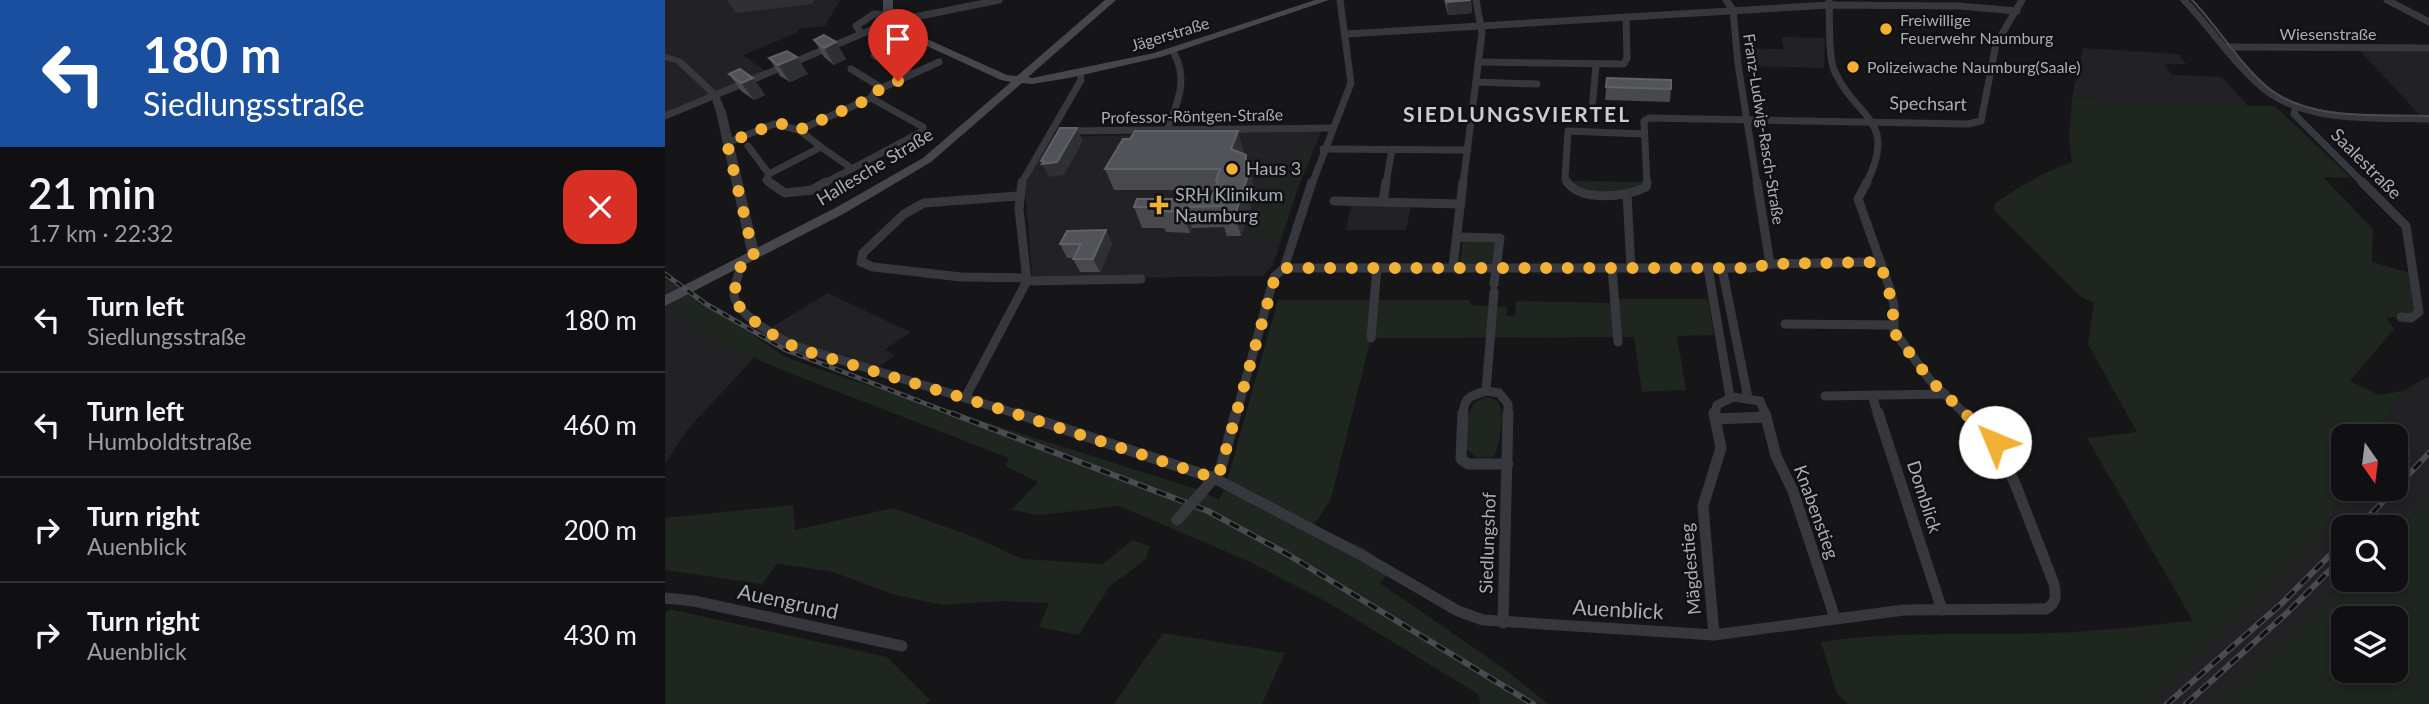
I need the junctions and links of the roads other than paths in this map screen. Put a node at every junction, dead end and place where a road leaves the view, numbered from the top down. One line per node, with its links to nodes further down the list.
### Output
1 (999, 0): 15 (street)
2 (1111, 0): 32 (main road, Hallesche Straße)
3 (1324, 0): 23 (main road, Jägerstraße)
4 (1341, 0): 20 (street)
5 (1476, 0): 17 (street)
6 (1726, 0): 12 (street, Franz-Ludwig-Rasch-Straße)
7 (2022, 0): 13 (street, Spechsart)
8 (2184, 0): 21 (street)
9 (2387, 0): 16 (street)
10 (1829, 2): 12 (street); 13 (street); 43 (street)
11 (887, 5): 15 (street); 18 (main road); 19 (street)
12 (1733, 10): 14 (street); 41 (street, Franz-Ludwig-Rasch-Straße)
13 (2017, 11): 43 (street, Spechsart)
14 (1626, 16): 17 (street); 28 (street)
15 (913, 17): 18 (street); 18 (street)
16 (2429, 22)
17 (1482, 25): 20 (street); 27 (street)
18 (896, 28): 19 (street); 32 (main road)
19 (864, 31): 36 (street)
20 (1346, 34): 44 (street)
21 (2227, 47): 22 (street, Wiesenstraße); 38 (street)
22 (2429, 47)
23 (1173, 51): 30 (main road, Jägerstraße); 46 (street)
24 (874, 55): 31 (street)
25 (665, 57): 36 (street)
26 (939, 62): 31 (street)
27 (1478, 62): 28 (street); 33 (street)
28 (1596, 65): 39 (street)
29 (851, 69): 35 (street)
30 (1080, 73): 32 (main road, Jägerstraße); 47 (street)
31 (913, 74): 35 (street)
32 (1020, 80): 63 (main road, Hallesche Straße)
33 (1476, 82): 34 (street); 54 (street)
34 (1537, 84)
35 (883, 88): 37 (street)
36 (715, 94): 40 (street); 49 (street)
37 (871, 98): 45 (street); 55 (street)
38 (2296, 106): 42 (street); 78 (street, Saalestraße)
39 (1592, 108)
40 (665, 116)
41 (1749, 119): 43 (street); 48 (street); 66 (street, Franz-Ludwig-Rasch-Straße)
42 (2429, 119)
43 (1873, 121): 64 (street, Spechsart)
44 (1333, 128): 46 (street, Professor-Röntgen-Straße); 52 (street)
45 (799, 130): 49 (street); 51 (street)
46 (1167, 130): 47 (street, Professor-Röntgen-Straße)
47 (1052, 132): 58 (street)
48 (1644, 134): 57 (street); 57 (street)
49 (727, 143): 63 (street)
50 (748, 146): 56 (street)
51 (821, 147): 55 (street); 56 (street)
52 (1323, 149): 53 (street); 69 (street)
53 (1392, 149): 54 (street); 60 (street)
54 (1468, 150): 61 (street)
55 (851, 168): 56 (street)
56 (769, 174)
57 (1627, 194): 72 (street)
58 (1019, 196): 76 (street); 76 (street)
59 (1333, 201): 60 (street)
60 (1383, 201): 61 (street)
61 (1461, 204): 62 (street)
62 (1458, 237): 68 (street); 70 (street)
63 (754, 256): 65 (main road, Hallesche Straße)
64 (1880, 262): 66 (street); 80 (street, Spechsart)
65 (740, 263): 77 (main road, Hallesche Straße); 88 (street, Auenblick)
66 (1770, 264): 74 (street)
67 (1377, 267): 68 (street); 69 (street); 81 (street)
68 (1454, 267): 70 (street)
69 (1284, 268): 93 (street)
70 (1496, 268): 71 (street); 83 (street)
71 (1612, 268): 72 (street); 82 (street)
72 (1631, 268): 73 (street)
73 (1708, 268): 74 (street); 87 (street)
74 (1722, 268): 89 (street)
75 (1141, 279): 76 (street)
76 (1027, 280): 88 (street)
77 (665, 301)
78 (2401, 317)
79 (1785, 324): 80 (street)
80 (1893, 324): 84 (street, Spechsart)
81 (1371, 338)
82 (1618, 341)
83 (1486, 391): 92 (street, Siedlungshof); 92 (street)
84 (1945, 394): 85 (street); 96 (street, Spechsart)
85 (1873, 395): 86 (street); 97 (street, Domblick)
86 (1825, 396)
87 (1730, 397): 89 (street); 91 (street)
88 (965, 398): 93 (street, Auenblick)
89 (1748, 398): 90 (street)
90 (1766, 417): 91 (street); 98 (street, Knabenstieg)
91 (1715, 419): 100 (street, Mägdestieg)
92 (1508, 464): 99 (street, Siedlungshof)
93 (1214, 478): 94 (street, bridge); 99 (street, Auenblick)
94 (1177, 520)
95 (665, 598): 101 (street, Auengrund)
96 (2053, 605): 97 (street, Auenblick)
97 (1942, 610): 98 (street, Auenblick)
98 (1835, 618): 100 (street, Auenblick)
99 (1503, 623): 100 (street, Auenblick)
100 (1714, 635)
101 (902, 646)

